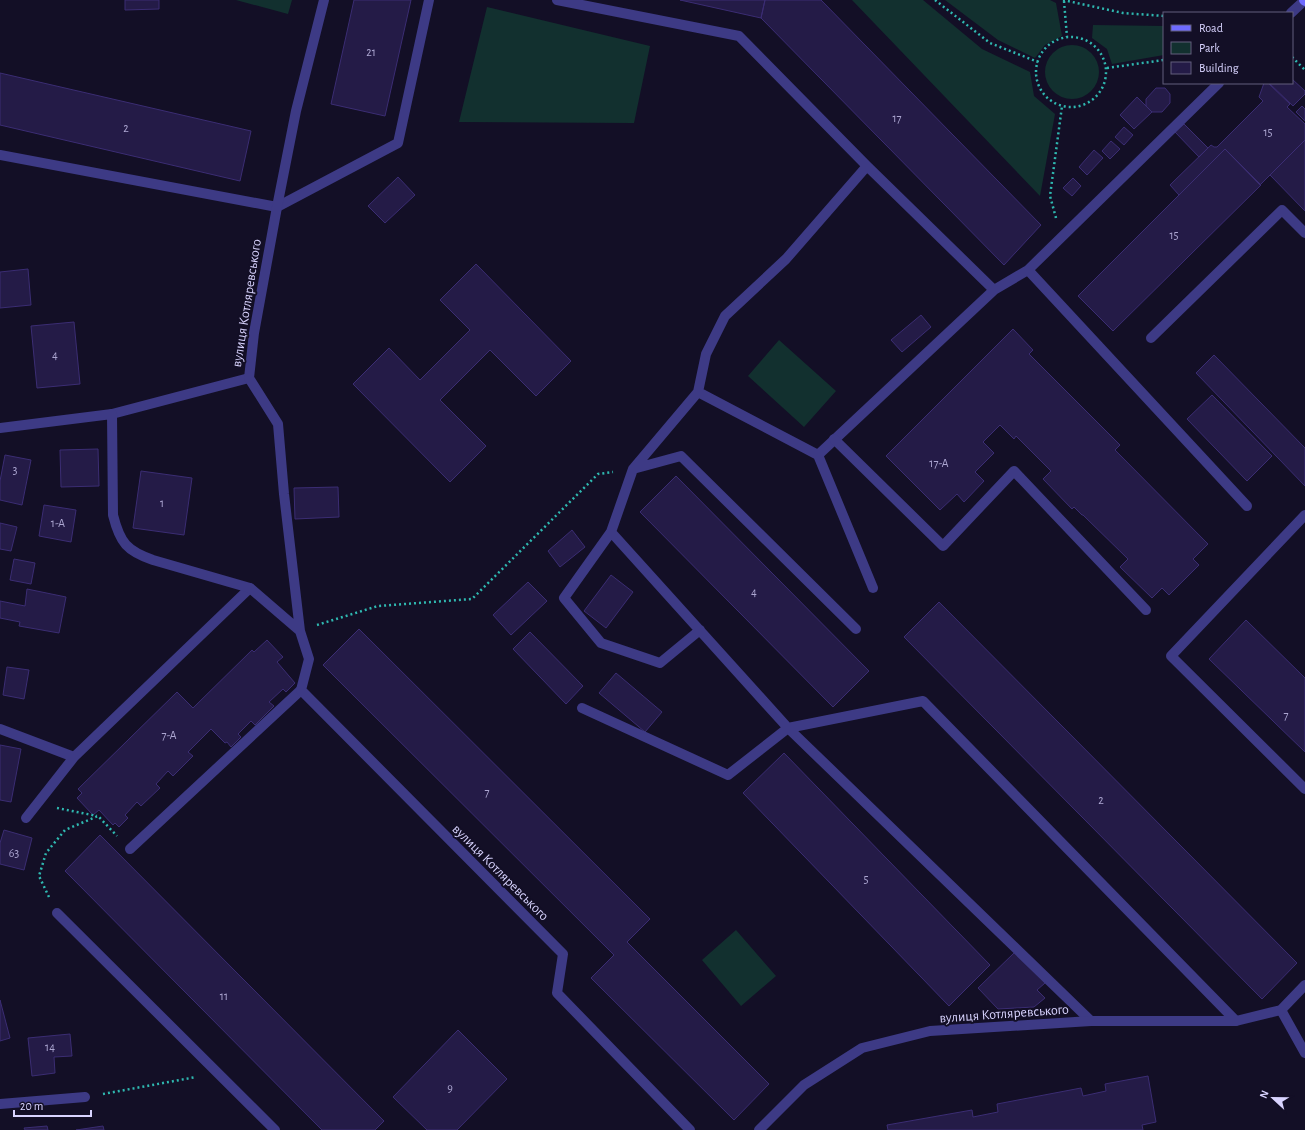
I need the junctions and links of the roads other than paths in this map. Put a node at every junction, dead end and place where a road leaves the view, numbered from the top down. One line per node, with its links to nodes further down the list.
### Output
1 (324, 0): 9 (street, вулиця Котляревського)
2 (429, 0): 9 (street)
3 (557, 0): 8 (street)
4 (1305, 0): 5 (street)
5 (1292, 12)
6 (1218, 84): 11 (street)
7 (0, 155): 9 (street)
8 (867, 166): 12 (street); 15 (street)
9 (277, 207): 14 (street, вулиця Котляревського)
10 (1305, 233): 13 (street)
11 (1028, 270): 12 (street); 21 (street)
12 (994, 290): 18 (street)
13 (1151, 338)
14 (249, 378): 16 (street); 29 (street, вулиця Котляревського)
15 (698, 392): 19 (street); 20 (street)
16 (112, 414): 17 (street); 24 (street)
17 (0, 428)
18 (834, 439): 19 (street); 26 (street)
19 (818, 455): 25 (street)
20 (633, 469): 23 (street); 27 (street)
21 (1247, 506)
22 (1304, 518): 35 (street)
23 (611, 532): 28 (street); 28 (street)
24 (250, 588): 29 (street); 34 (street)
25 (873, 588)
26 (1146, 610)
27 (856, 629)
28 (700, 630): 32 (street)
29 (300, 631): 30 (street, вулиця Котляревського)
30 (301, 690): 37 (street); 47 (street, вулиця Котляревського)
31 (582, 708): 32 (street)
32 (788, 728): 41 (street); 42 (street)
33 (0, 729): 34 (street)
34 (74, 757): 36 (street)
35 (1305, 789)
36 (26, 818)
37 (130, 849)
38 (57, 913): 46 (street)
39 (1305, 985): 40 (street)
40 (1281, 1010): 42 (street, вулиця Котляревського); 43 (street)
41 (1090, 1021): 42 (street, вулиця Котляревського); 48 (street, вулиця Котляревського)
42 (1236, 1021)
43 (1305, 1053)
44 (85, 1097): 45 (street)
45 (0, 1104)
46 (274, 1130)
47 (690, 1130)
48 (759, 1130)

